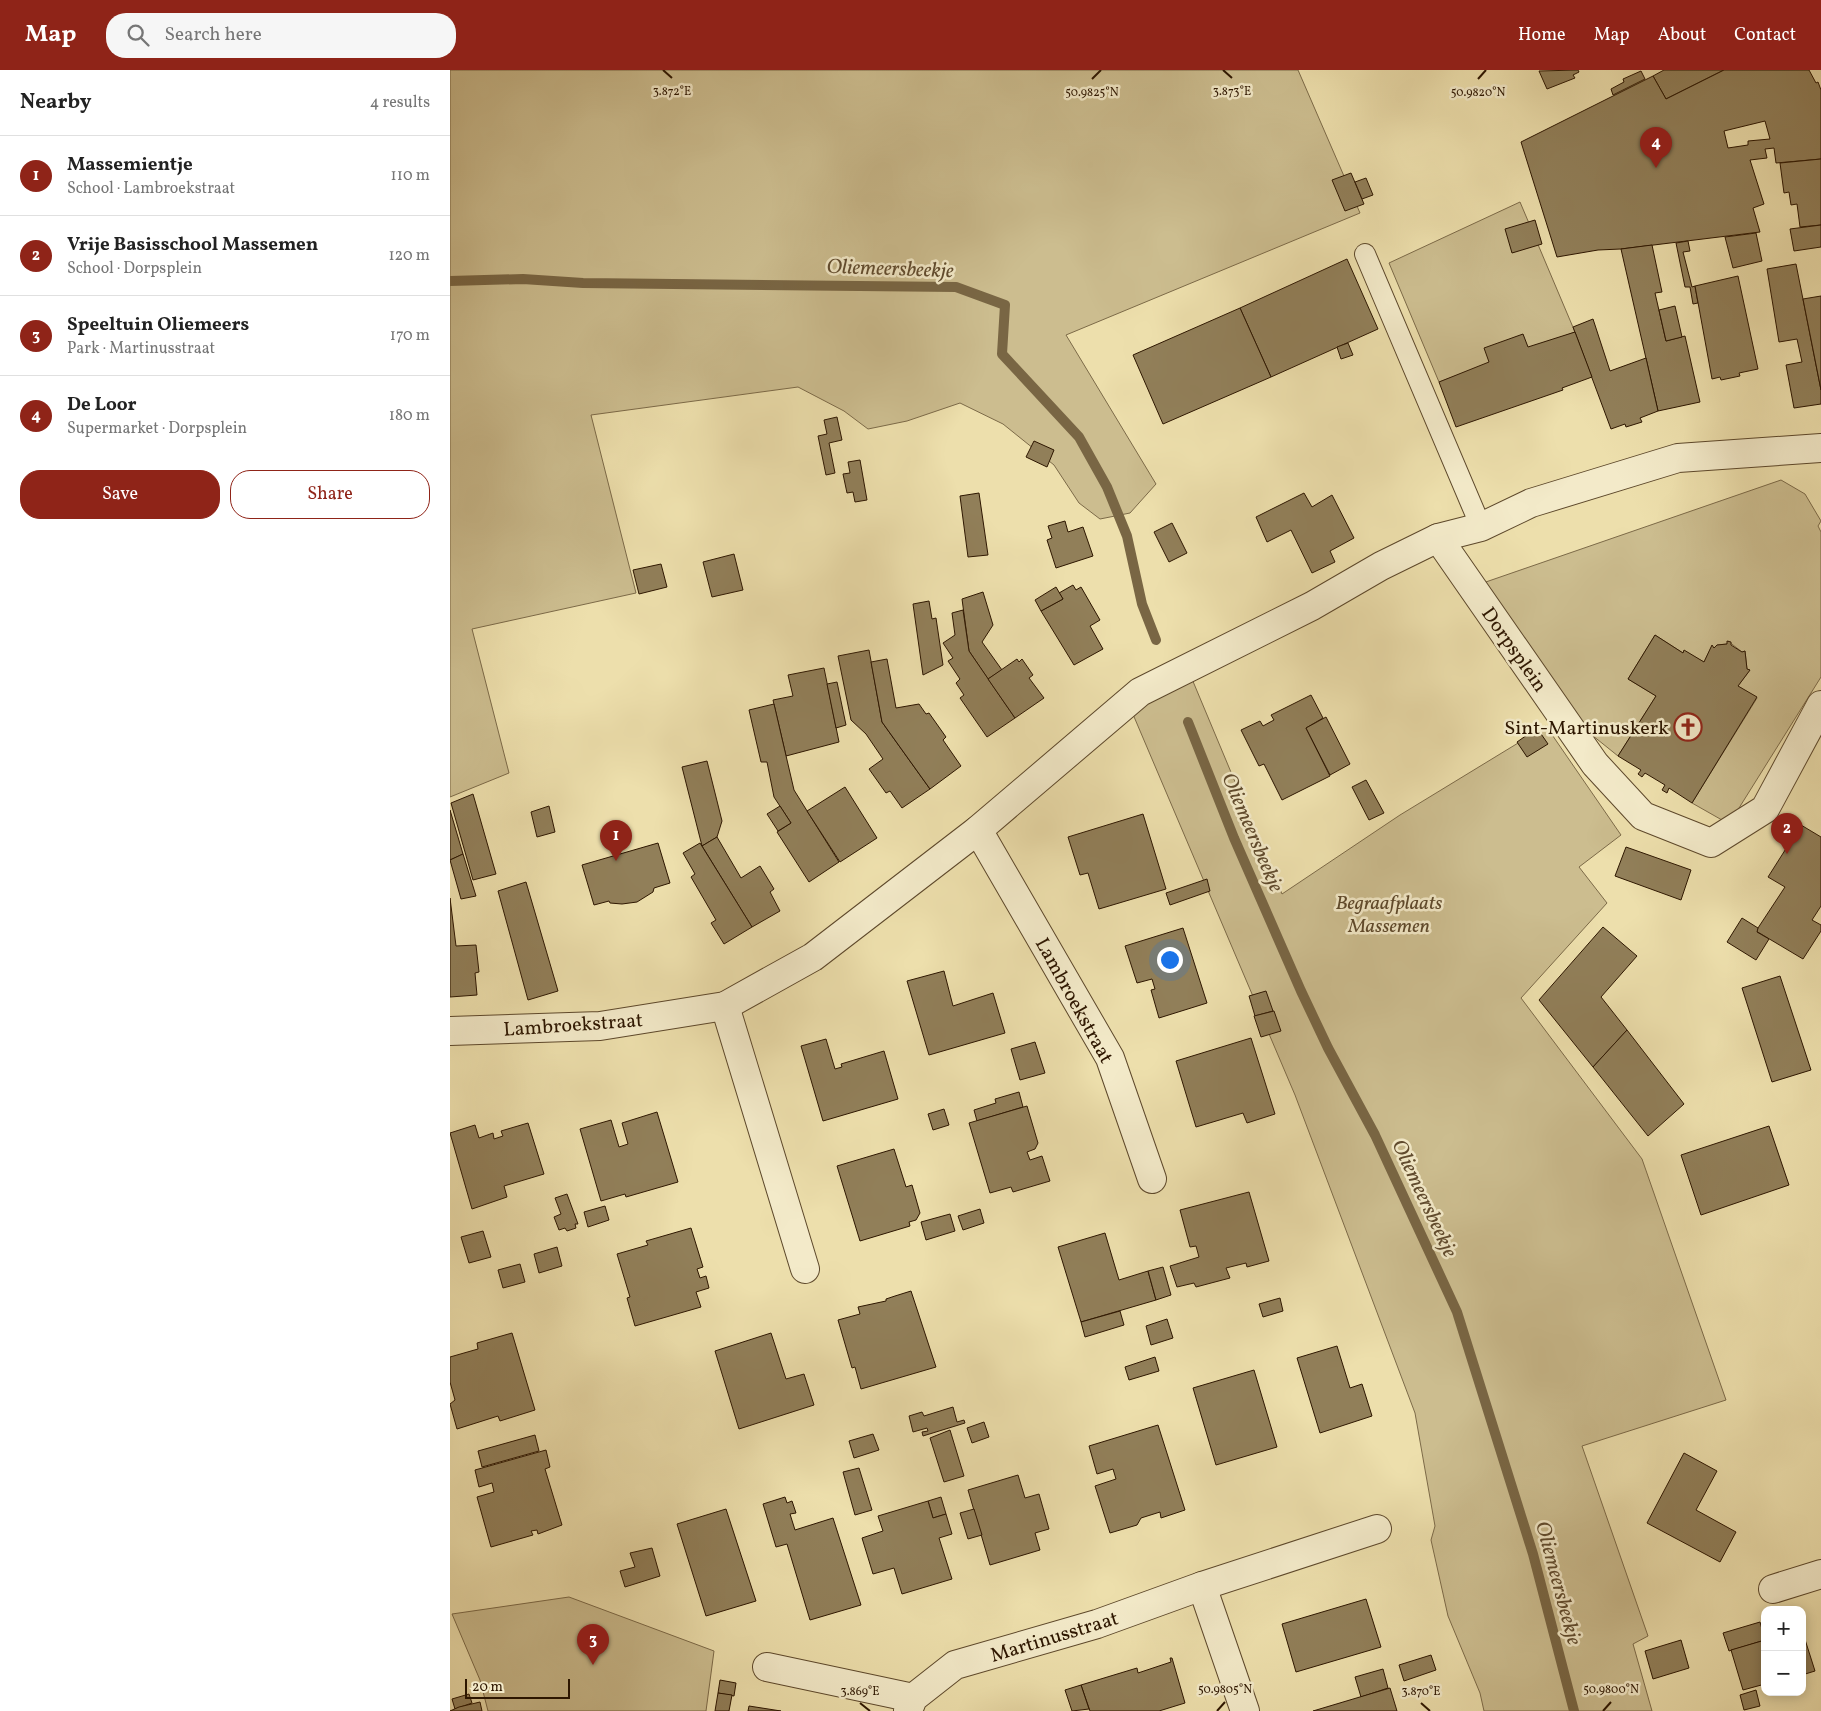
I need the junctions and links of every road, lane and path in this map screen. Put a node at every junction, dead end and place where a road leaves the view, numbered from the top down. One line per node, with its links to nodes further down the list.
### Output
1 (1365, 254): 3 (lane)
2 (1821, 448): 3 (street)
3 (1481, 527): 4 (street)
4 (1438, 538): 5 (street, Dorpsplein); 6 (street, Lambroekstraat)
5 (1821, 705)
6 (978, 830): 7 (street, Lambroekstraat); 9 (street, Lambroekstraat)
7 (725, 1006): 8 (street, Lambroekstraat); 10 (street)
8 (450, 1031)
9 (1152, 1179)
10 (805, 1269)
11 (1377, 1529): 13 (street, Martinusstraat)
12 (1821, 1574): 14 (street)
13 (1202, 1586): 16 (street, Martinusstraat); 17 (street)
14 (1773, 1590)
15 (767, 1667): 16 (street, Martinusstraat)
16 (910, 1705)
17 (1245, 1711)

